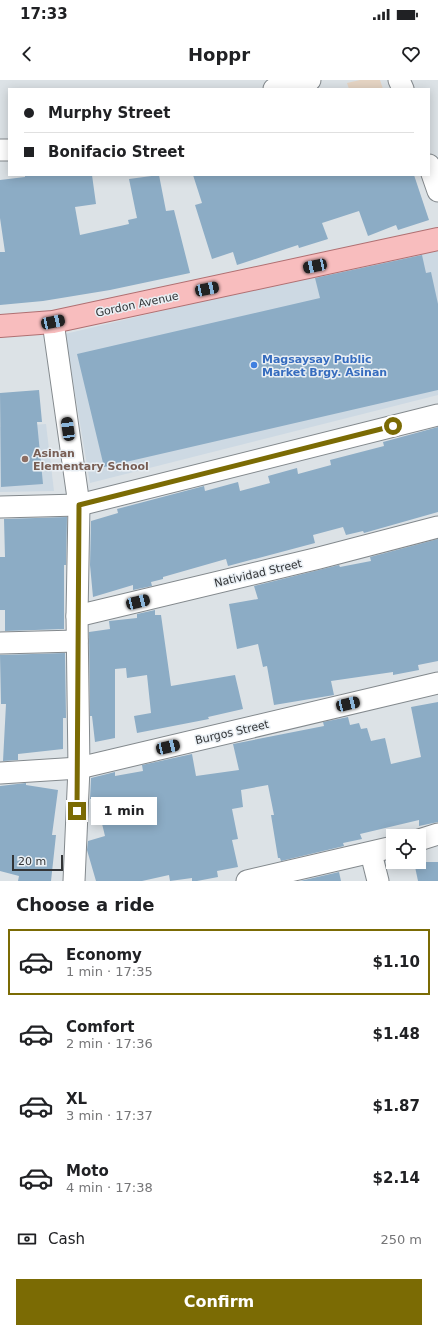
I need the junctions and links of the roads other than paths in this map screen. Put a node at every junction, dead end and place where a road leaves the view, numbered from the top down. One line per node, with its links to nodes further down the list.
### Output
1 (310, 80): 2 (street)
2 (278, 88)
3 (430, 168): 4 (street)
4 (438, 191)
5 (438, 239): 6 (main road, Gordon Avenue)
6 (53, 322): 7 (main road, Gordon Avenue); 9 (street)
7 (0, 326)
8 (438, 414): 9 (street)
9 (79, 505): 10 (street); 12 (street)
10 (0, 507)
11 (438, 527): 12 (street, Natividad Street)
12 (77, 616): 13 (street)
13 (77, 641): 14 (street); 16 (street)
14 (0, 642)
15 (438, 683): 16 (street, Burgos Street)
16 (78, 768): 17 (street, Burgos Street); 22 (street)
17 (0, 773)
18 (438, 834): 19 (street)
19 (426, 838)
20 (386, 849): 21 (street)
21 (371, 853): 23 (street); 24 (street)
22 (74, 881)
23 (247, 881)
24 (378, 881)

